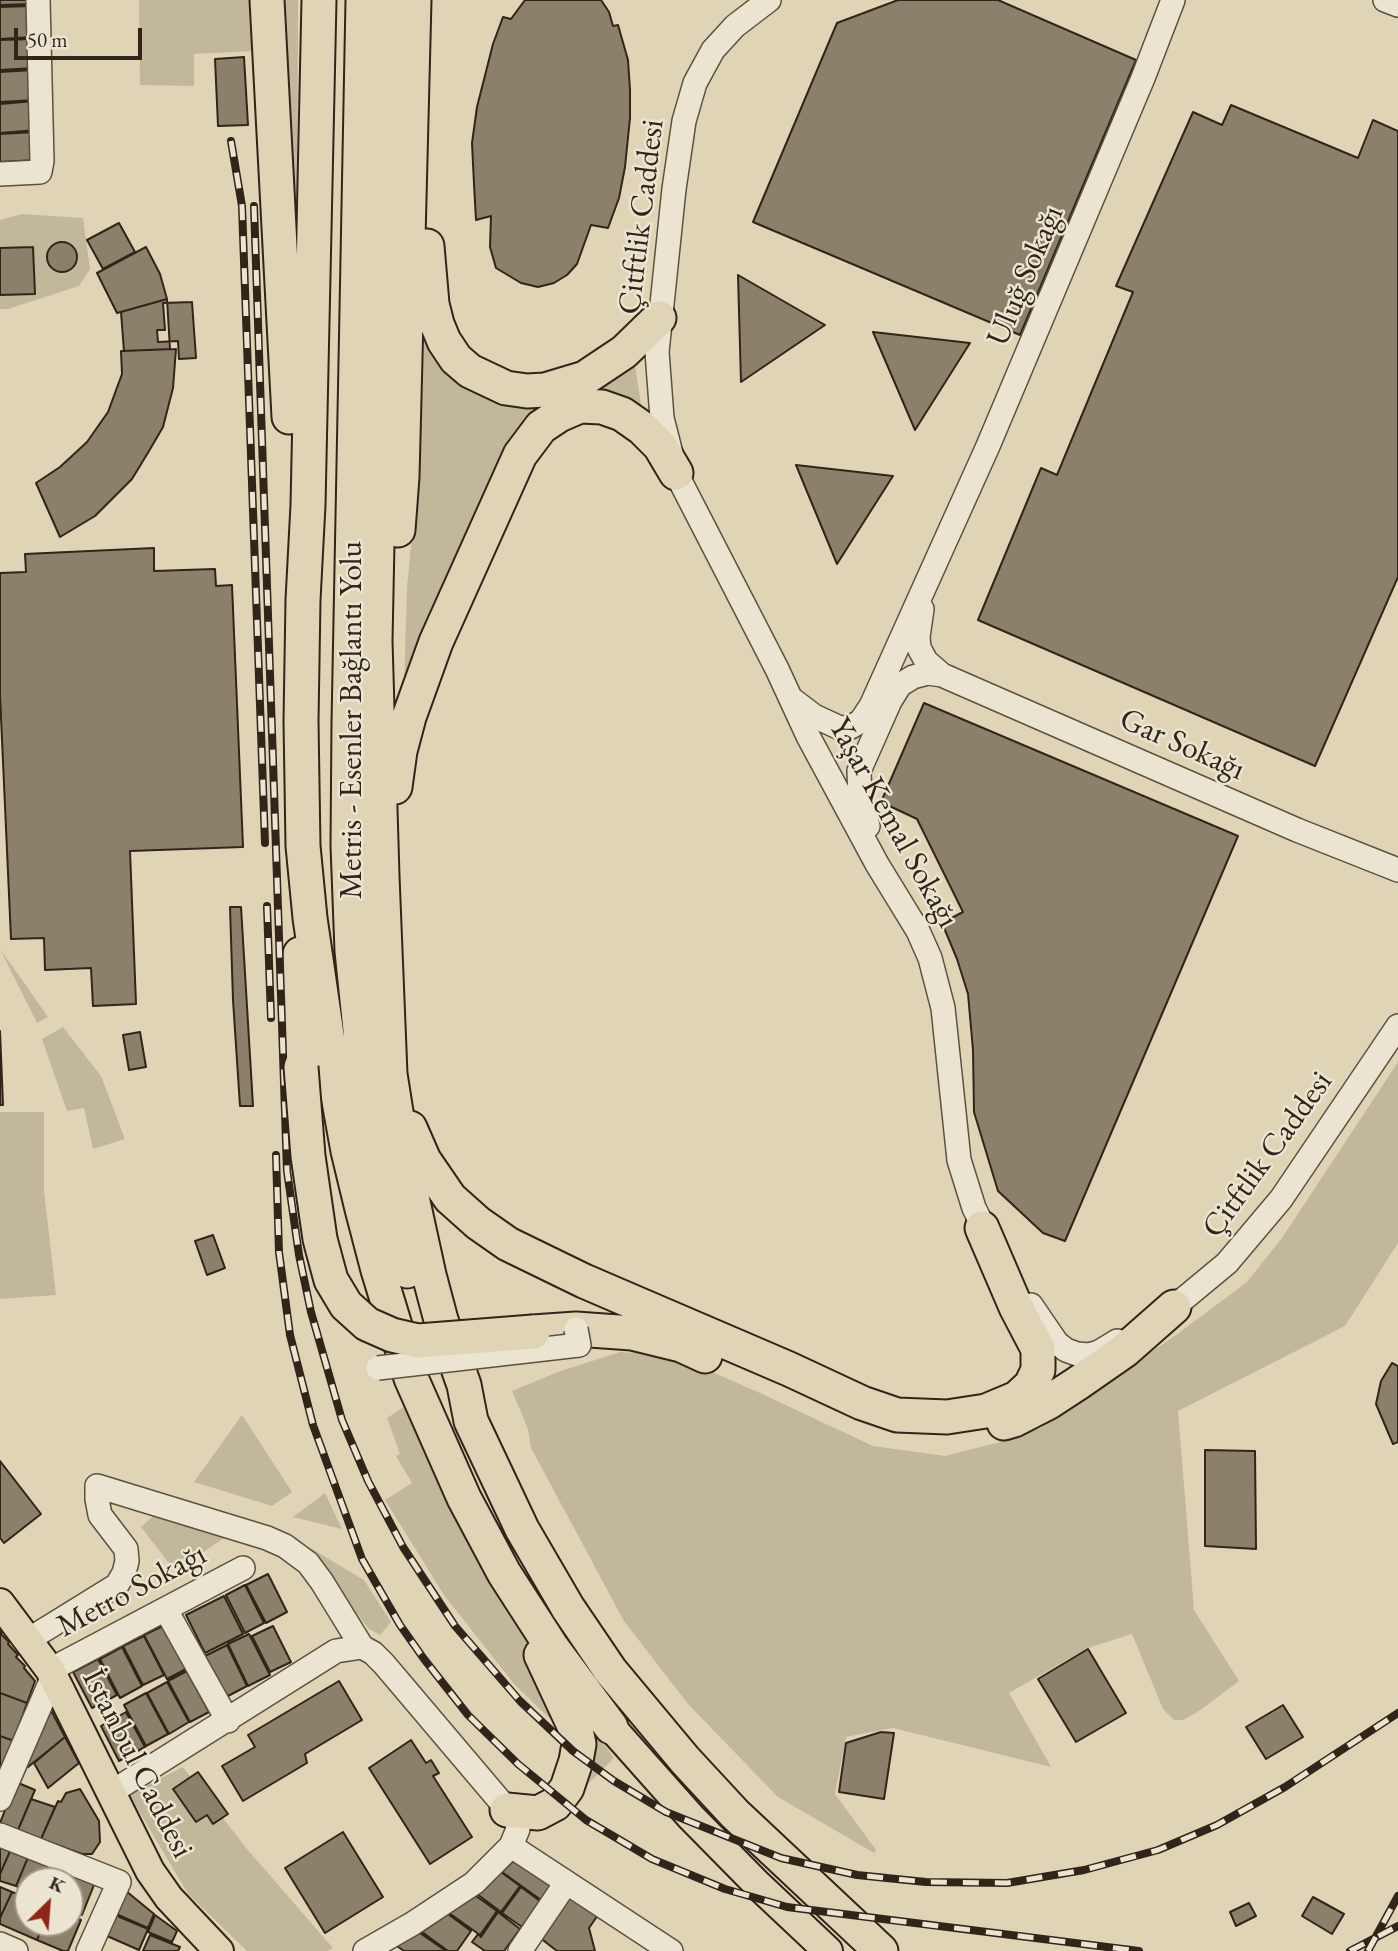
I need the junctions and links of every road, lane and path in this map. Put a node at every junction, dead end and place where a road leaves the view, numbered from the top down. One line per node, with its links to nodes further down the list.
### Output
1 (38, 0): 12 (street)
2 (267, 0): 16 (highway)
3 (319, 0): 16 (highway, Metris - Esenler Bağlantı Yolu)
4 (363, 0): 31 (highway, Metris - Esenler Bağlantı Yolu)
5 (388, 0): 19 (highway)
6 (414, 0): 19 (highway)
7 (422, 0): 13 (highway)
8 (769, 0): 13 (street, Çitftlik Caddesi)
9 (1385, 0): 11 (street)
10 (1173, 4): 15 (street, Uluğ Sokağı)
11 (1398, 5)
12 (0, 174)
13 (659, 318): 14 (street, Çitftlik Caddesi)
14 (676, 473): 18 (street, Yaşar Kemal Sokağı); 22 (highway)
15 (935, 562): 17 (street); 18 (street)
16 (303, 600): 23 (highway)
17 (942, 675): 20 (street); 21 (street, Gar Sokağı)
18 (793, 700): 20 (street, Yaşar Kemal Sokağı)
19 (380, 794): 22 (highway)
20 (877, 864): 26 (street, Yaşar Kemal Sokağı)
21 (1398, 870)
22 (382, 876): 25 (highway)
23 (310, 918): 28 (highway, bridge); 34 (highway)
24 (1398, 1027): 27 (street, Çitftlik Caddesi)
25 (389, 1043): 30 (highway); 31 (highway)
26 (982, 1227): 27 (street, Yaşar Kemal Sokağı); 32 (highway)
27 (1174, 1307): 32 (highway)
28 (576, 1329): 29 (street, bridge); 30 (highway)
29 (378, 1368)
30 (785, 1378): 32 (highway)
31 (471, 1421): 60 (highway)
32 (972, 1424)
33 (243, 1568): 36 (street, Metro Sokağı)
34 (519, 1598): 41 (highway); 44 (highway)
35 (0, 1602): 37 (main road, İstanbul Caddesi)
36 (166, 1610): 39 (street, Metro Sokağı); 40 (street)
37 (28, 1640): 38 (street); 39 (main road, İstanbul Caddesi)
38 (362, 1647): 40 (street); 44 (street)
39 (52, 1673): 42 (main road, İstanbul Caddesi); 43 (street)
40 (228, 1721): 42 (street)
41 (611, 1727): 50 (main road)
42 (110, 1793): 47 (main road, İstanbul Caddesi)
43 (0, 1799)
44 (507, 1810): 46 (street)
45 (0, 1835): 48 (street)
46 (511, 1846): 49 (street); 56 (street)
47 (150, 1871): 48 (street); 52 (main road, İstanbul Caddesi)
48 (119, 1882): 55 (street)
49 (566, 1883): 53 (street); 57 (street)
50 (758, 1885): 58 (main road); 59 (main road)
51 (0, 1944): 54 (street)
52 (204, 1945)
53 (529, 1948)
54 (16, 1951)
55 (88, 1951)
56 (365, 1951)
57 (671, 1951)
58 (801, 1951)
59 (828, 1951)
60 (881, 1951)

